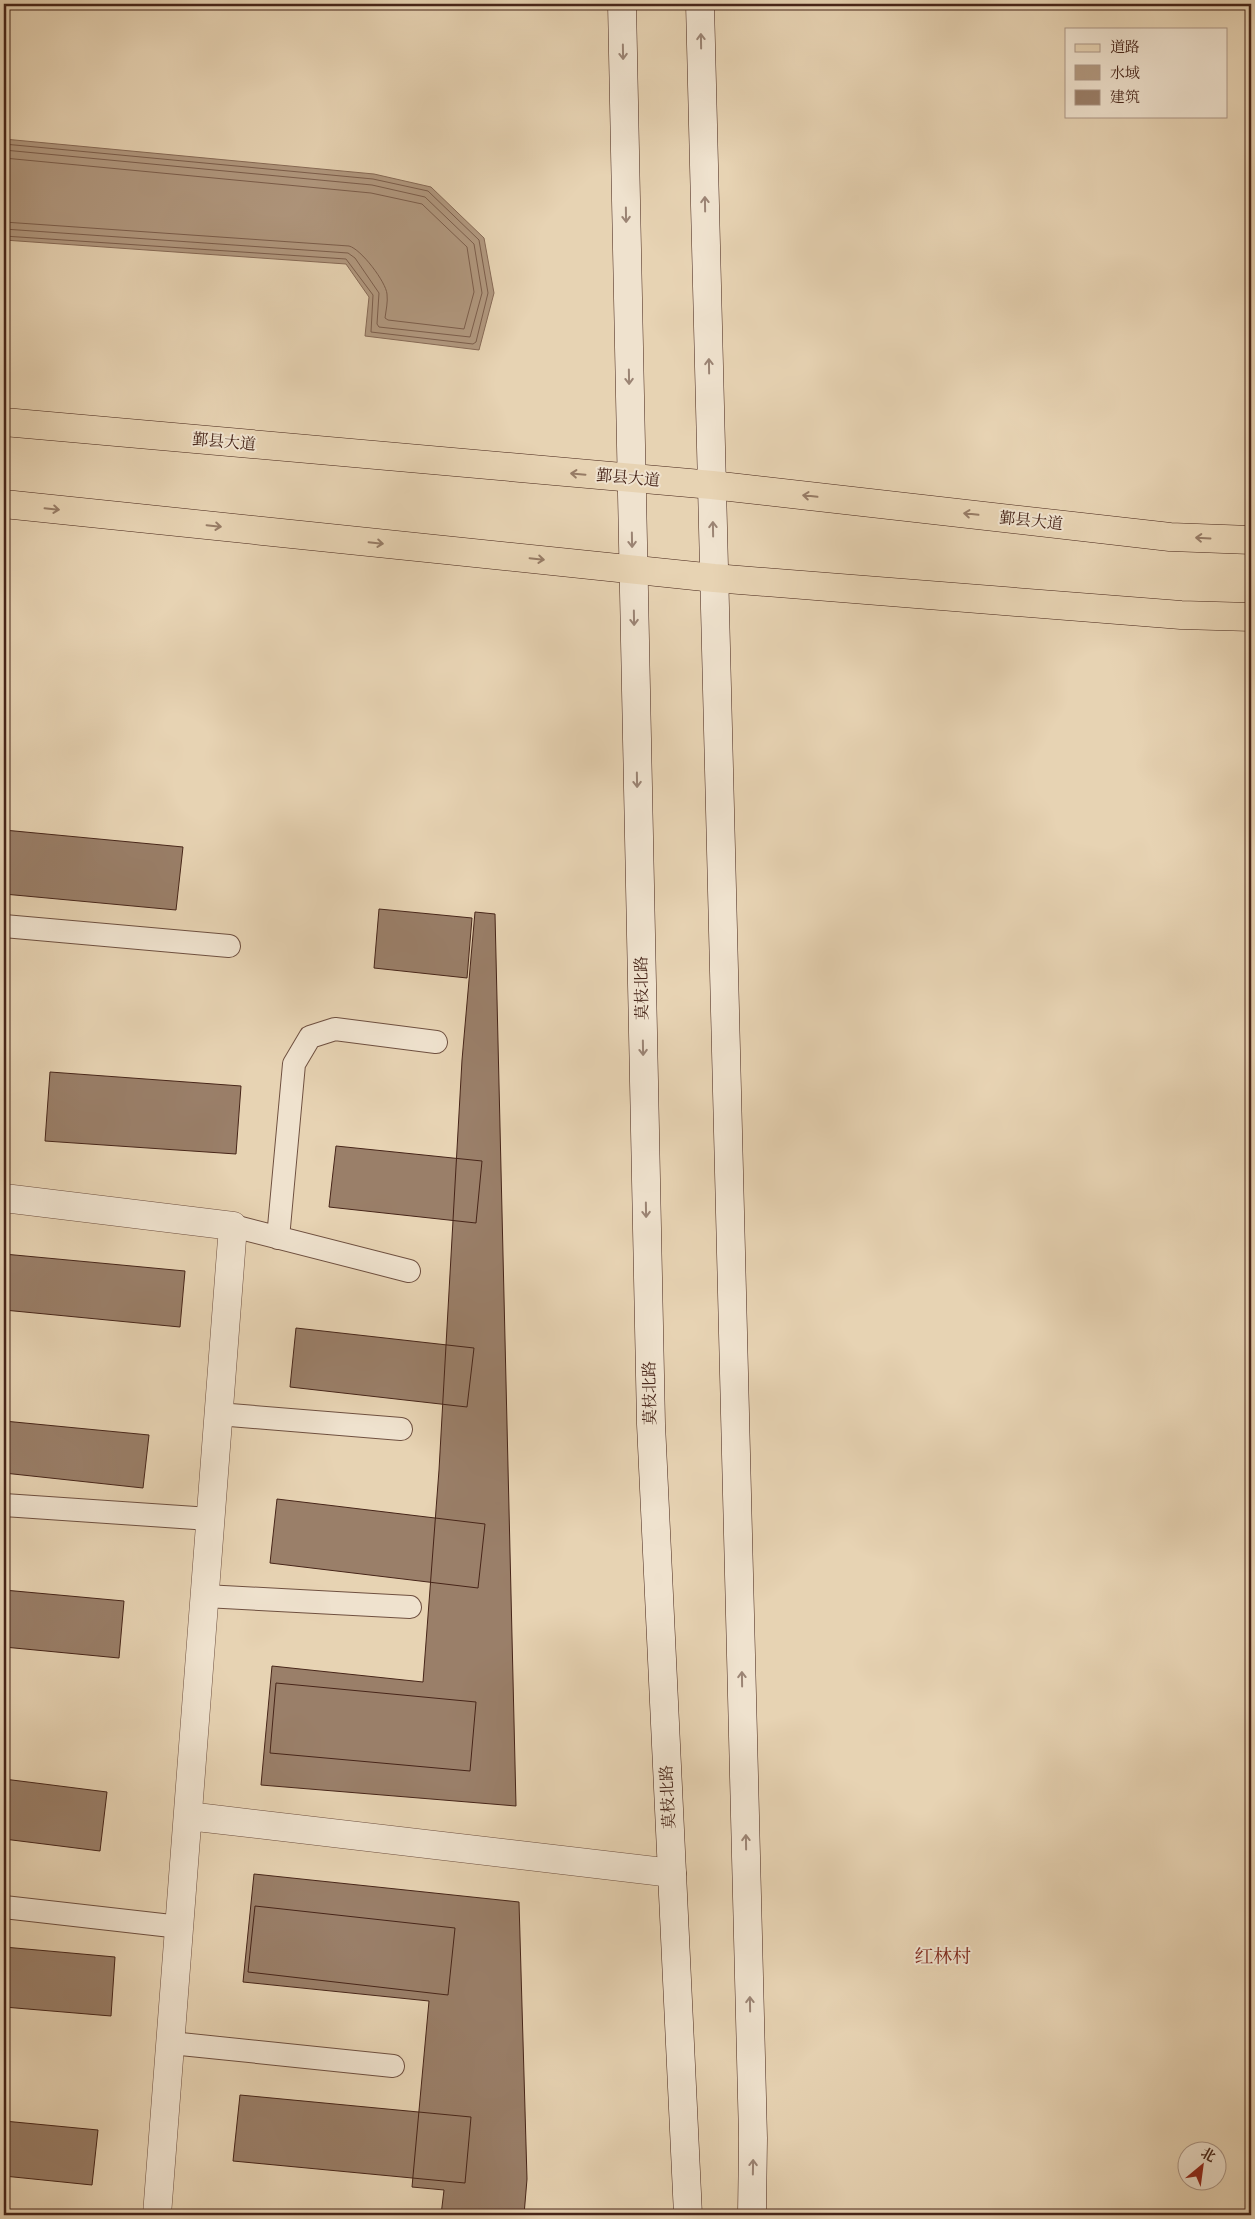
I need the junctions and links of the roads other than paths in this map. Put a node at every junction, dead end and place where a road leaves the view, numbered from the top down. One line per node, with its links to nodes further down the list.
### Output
1 (622, 4): 4 (street, 莫枝北路, one-way to 4)
2 (700, 4): 5 (street, one-way to 2)
3 (4, 422): 4 (main road, 鄞县大道, one-way to 3)
4 (630, 478): 5 (main road, 鄞县大道); 8 (street, 莫枝北路, one-way to 8)
5 (712, 485): 7 (main road, 鄞县大道, one-way to 5); 9 (street, one-way to 5)
6 (4, 504): 8 (main road, one-way to 8)
7 (1251, 540)
8 (632, 569): 9 (main road); 25 (street, 莫枝北路, one-way to 25)
9 (714, 578): 10 (main road); 32 (street, one-way to 9)
10 (1251, 617)
11 (4, 926): 12 (lane)
12 (229, 946)
13 (436, 1042): 16 (lane)
14 (4, 1198): 15 (street)
15 (233, 1226): 16 (lane); 18 (street)
16 (278, 1238): 17 (lane)
17 (409, 1271)
18 (218, 1414): 19 (lane); 21 (street)
19 (401, 1429)
20 (4, 1505): 21 (lane)
21 (210, 1520): 22 (street)
22 (205, 1596): 23 (lane); 24 (street)
23 (410, 1607)
24 (188, 1816): 25 (street); 27 (street)
25 (672, 1873): 31 (street, 莫枝北路)
26 (4, 1907): 27 (lane)
27 (180, 1927): 28 (street)
28 (171, 2044): 29 (lane); 30 (street)
29 (393, 2066)
30 (157, 2215)
31 (688, 2215)
32 (752, 2215)

